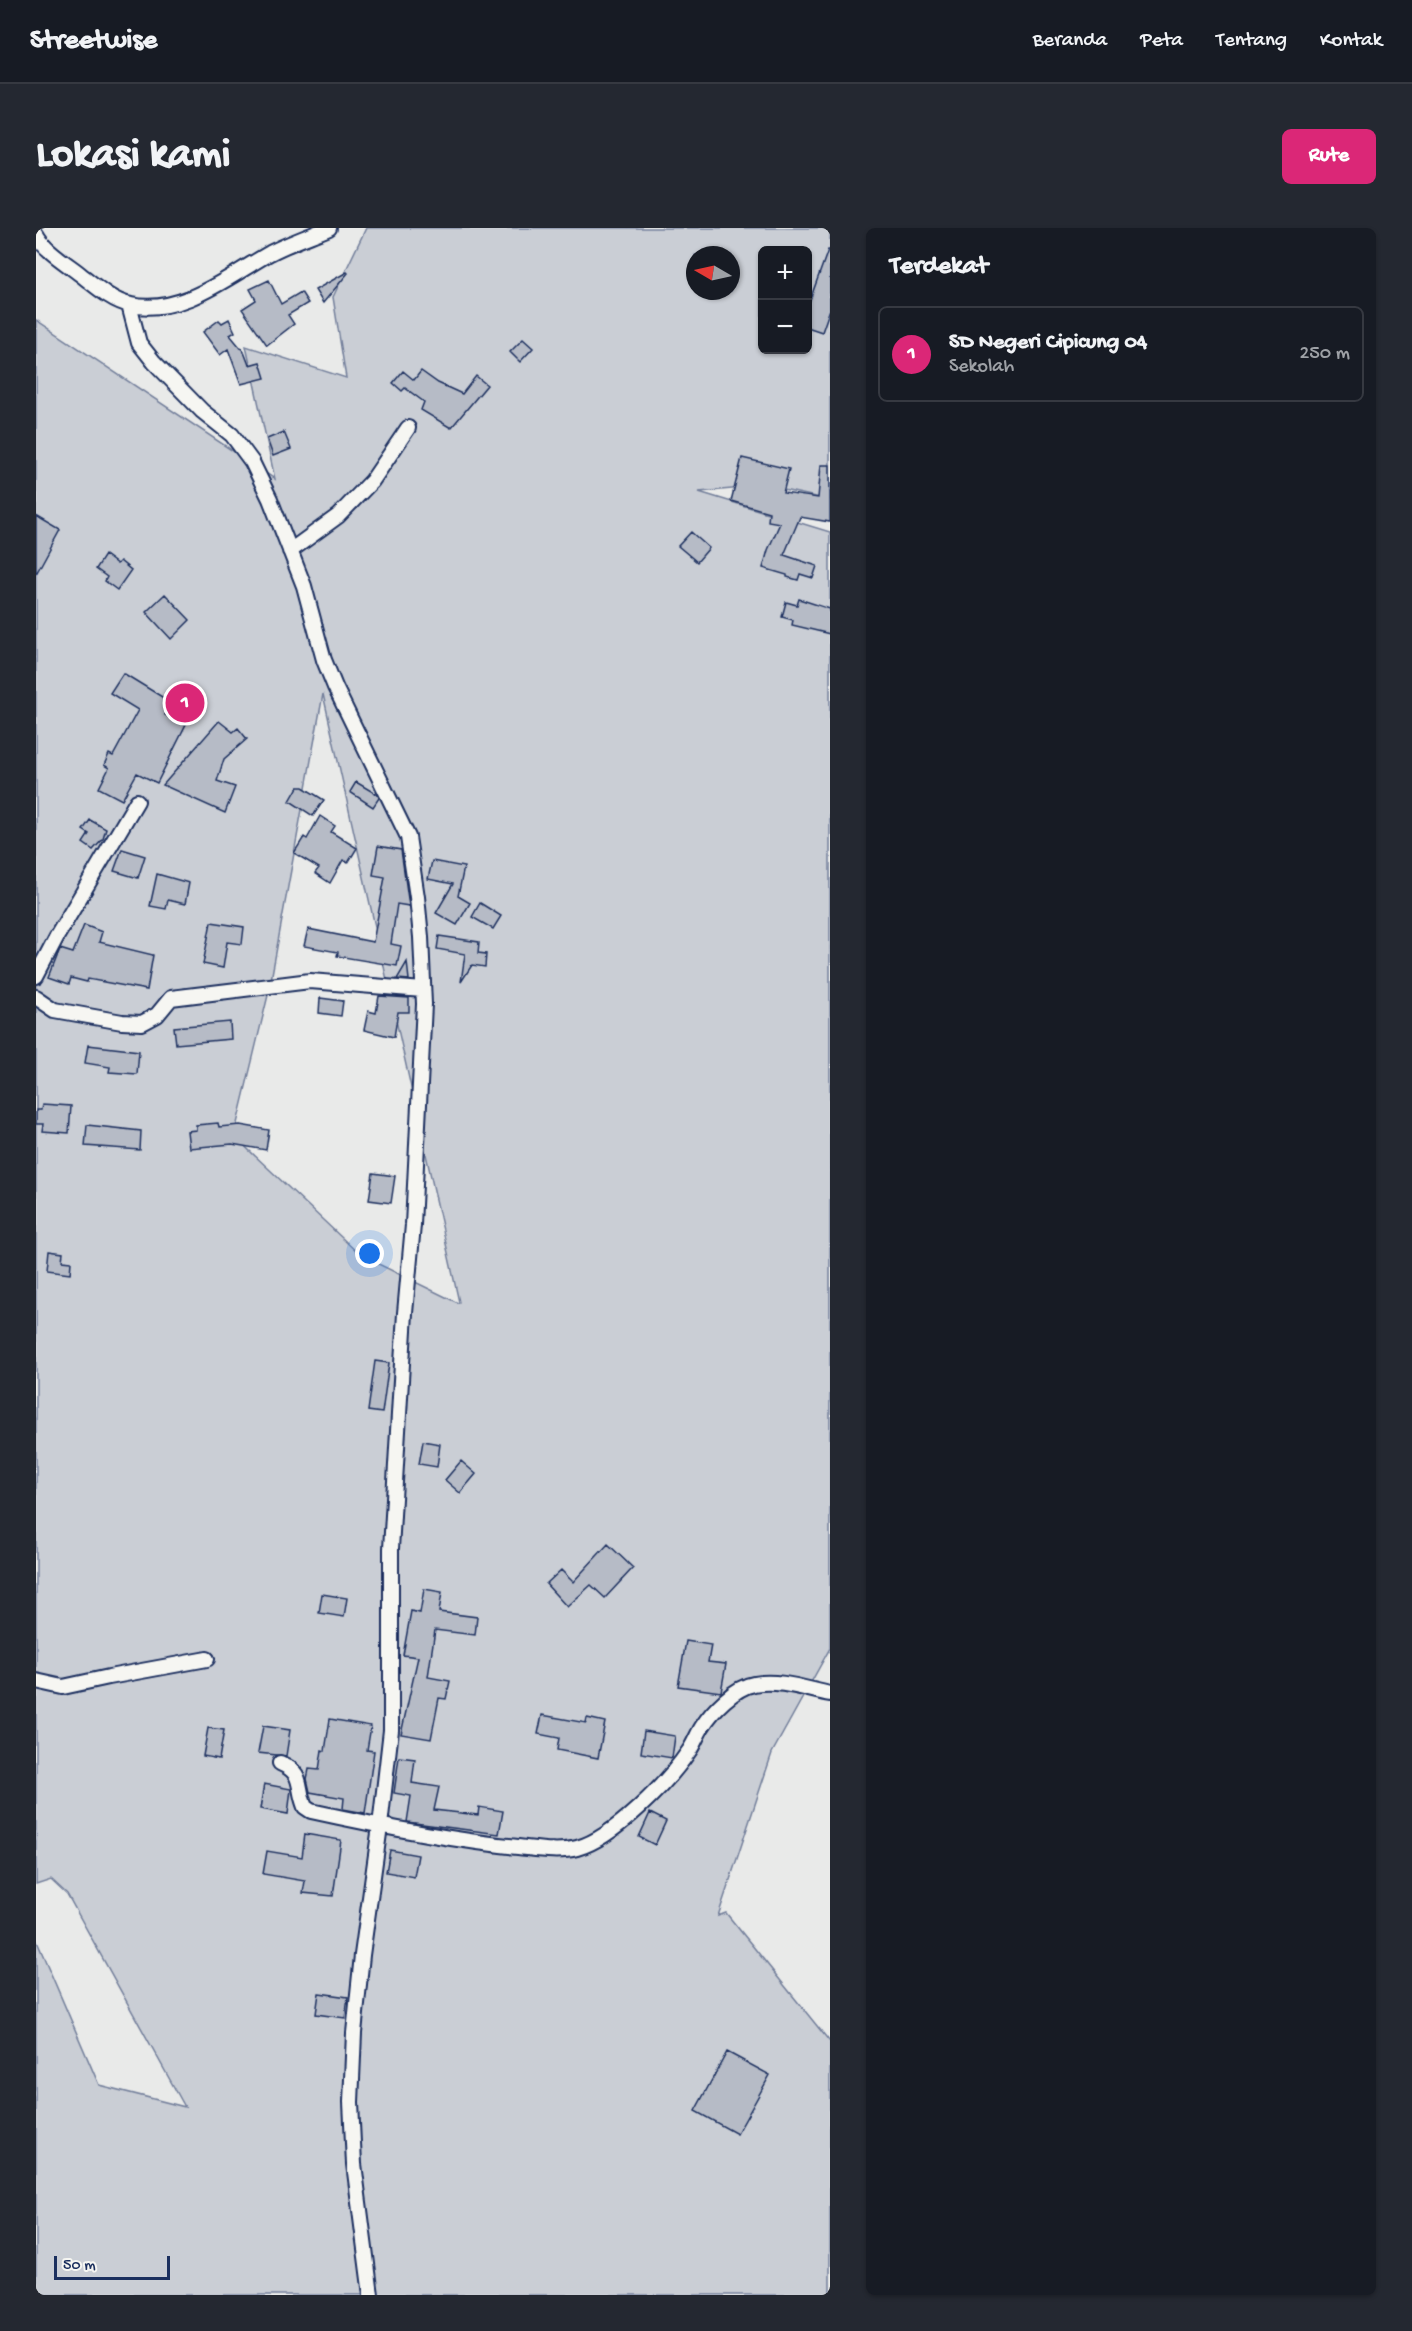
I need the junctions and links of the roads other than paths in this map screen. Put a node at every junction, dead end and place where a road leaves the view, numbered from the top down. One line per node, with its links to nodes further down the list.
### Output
1 (330, 228): 3 (street)
2 (36, 234): 3 (street)
3 (129, 305): 5 (street)
4 (408, 428): 5 (street)
5 (290, 551): 8 (street)
6 (137, 801): 7 (street)
7 (36, 976)
8 (423, 990): 9 (street); 14 (street)
9 (36, 997)
10 (207, 1659): 11 (street)
11 (36, 1681)
12 (830, 1694): 14 (street)
13 (280, 1763): 14 (street)
14 (380, 1826): 15 (street)
15 (371, 2295)

